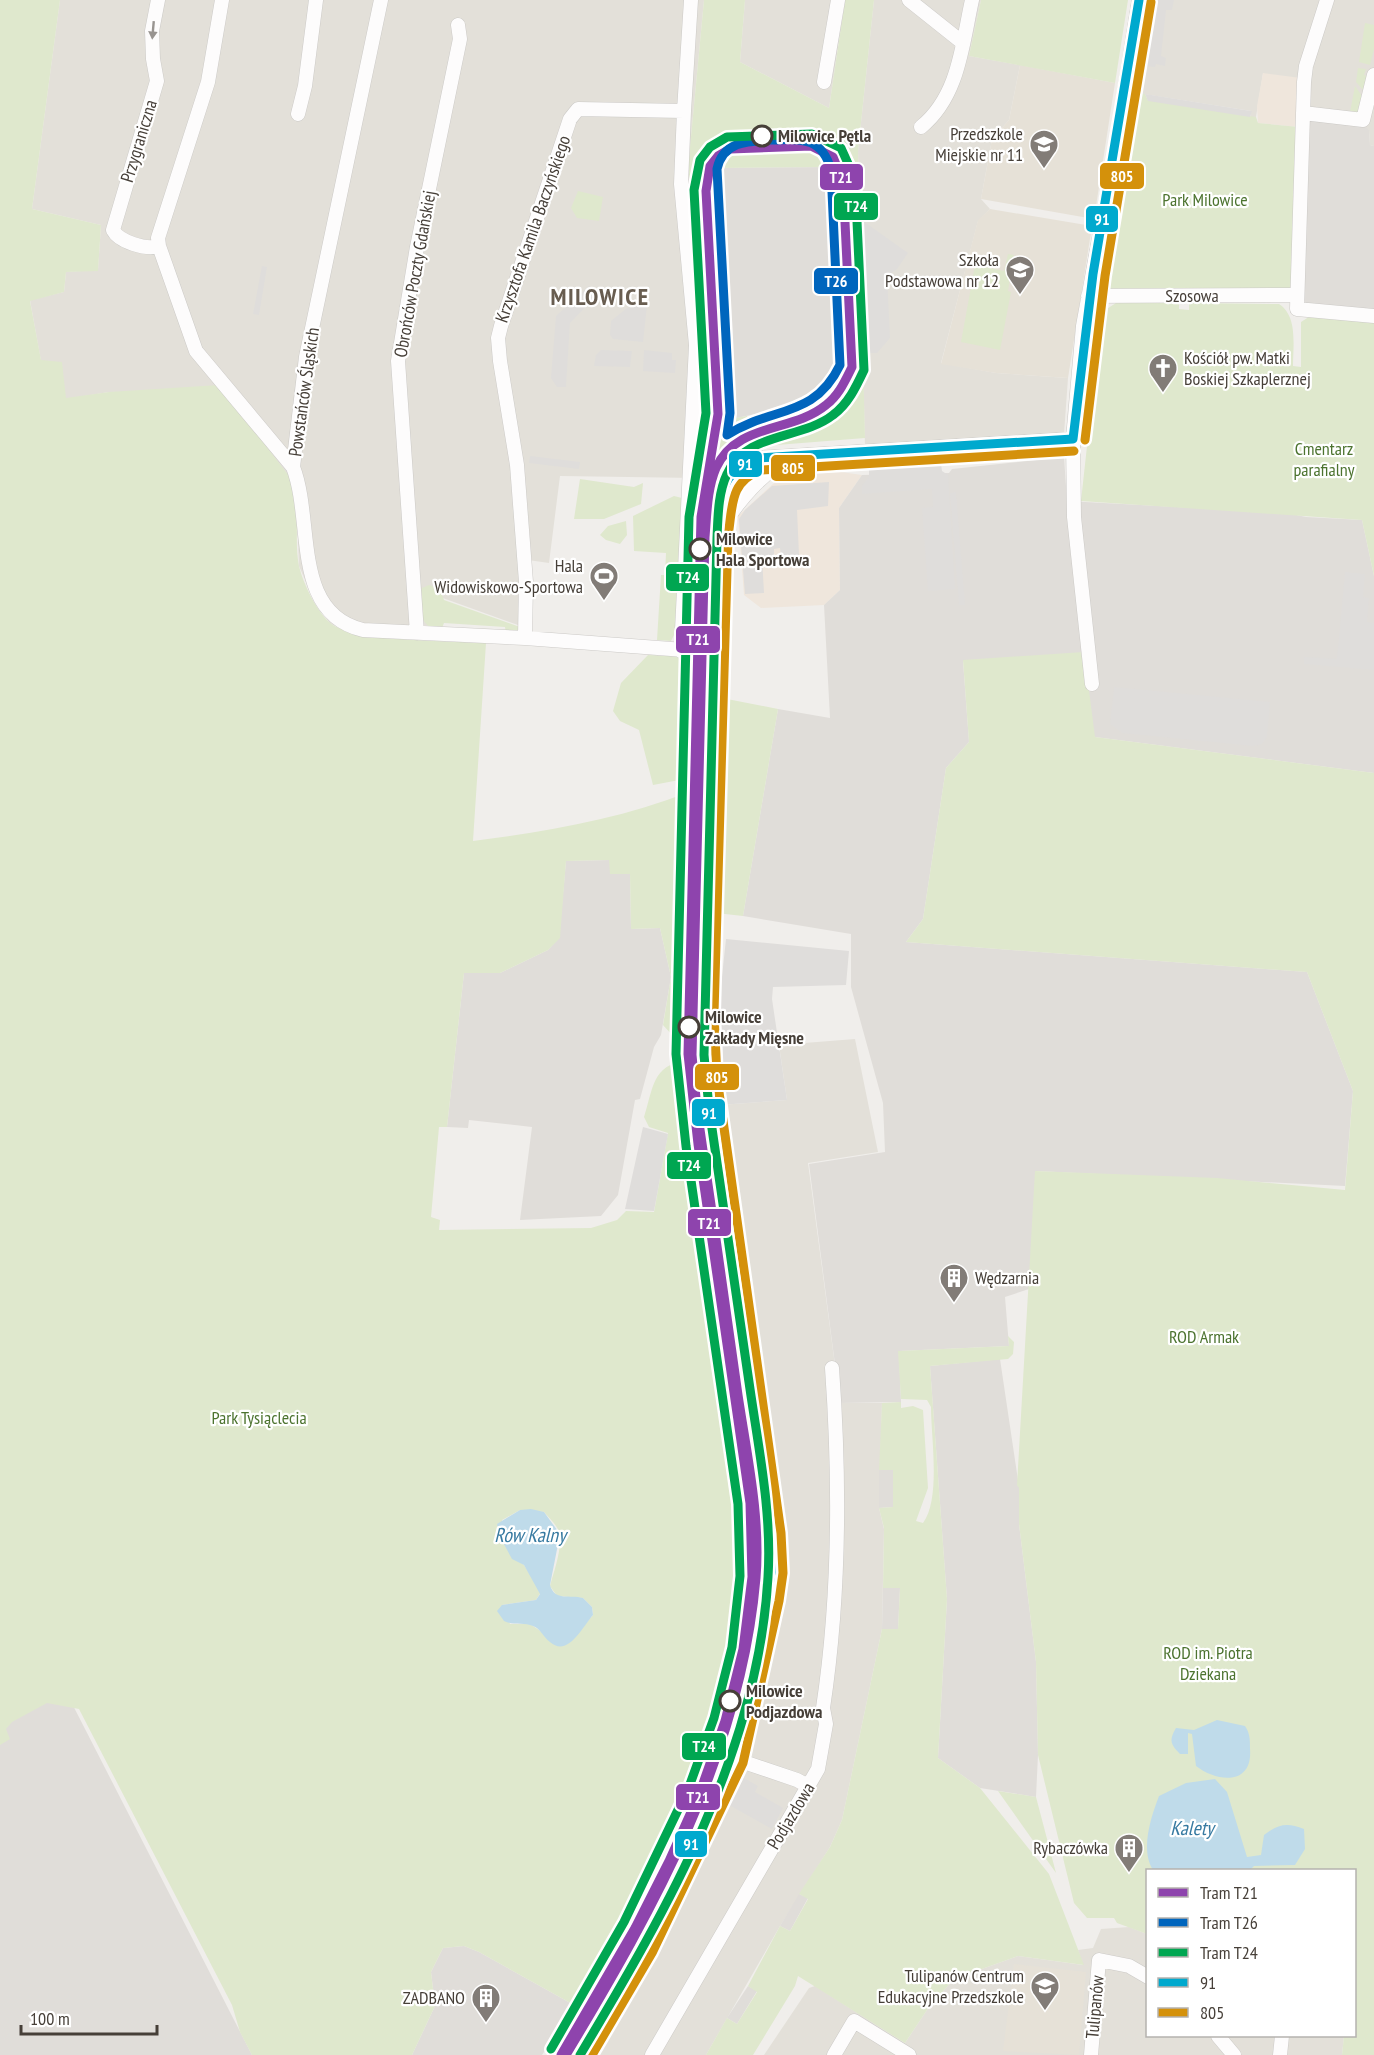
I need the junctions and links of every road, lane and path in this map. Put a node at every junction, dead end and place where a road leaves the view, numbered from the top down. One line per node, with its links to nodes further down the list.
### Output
1 (158, 0): 19 (street, Przygraniczna, one-way to 19)
2 (222, 0): 19 (street)
3 (316, 0): 17 (street)
4 (381, 0): 25 (street, Powstańców Śląskich)
5 (691, 0): 15 (street)
6 (838, 0): 14 (street)
7 (972, 0): 12 (street)
8 (1138, 0): 21 (street)
9 (1327, 0): 16 (street)
10 (911, 1): 12 (street)
11 (458, 25): 27 (street, Obrońców Poczty Gdańskiej)
12 (963, 43): 18 (street)
13 (1374, 75): 16 (street)
14 (824, 82)
15 (684, 111): 28 (street, Krzysztofa Kamila Baczyńskiego); 29 (street)
16 (1303, 113): 20 (street)
17 (298, 114)
18 (921, 127)
19 (159, 246): 25 (street)
20 (1296, 295): 21 (street, Szosowa); 22 (street)
21 (1088, 296): 23 (street)
22 (1374, 316)
23 (1073, 439): 24 (street); 31 (street)
24 (798, 457): 26 (street); 26 (street)
25 (293, 467): 27 (street, Powstańców Śląskich)
26 (716, 535): 30 (street)
27 (417, 633): 28 (street, Powstańców Śląskich)
28 (525, 638): 29 (street, Powstańców Śląskich)
29 (681, 651): 30 (street, Powstańców Śląskich)
30 (711, 652): 33 (street)
31 (1092, 684)
32 (832, 1368): 34 (street, Podjazdowa)
33 (732, 1758): 34 (street); 38 (street)
34 (808, 1786): 39 (street, Podjazdowa)
35 (1146, 1976): 42 (street, Tulipanów)
36 (1219, 2037): 43 (street)
37 (1282, 2037): 44 (street)
38 (578, 2055)
39 (652, 2055)
40 (834, 2055): 41 (street)
41 (909, 2055)
42 (1091, 2055)
43 (1234, 2055)
44 (1280, 2055)

